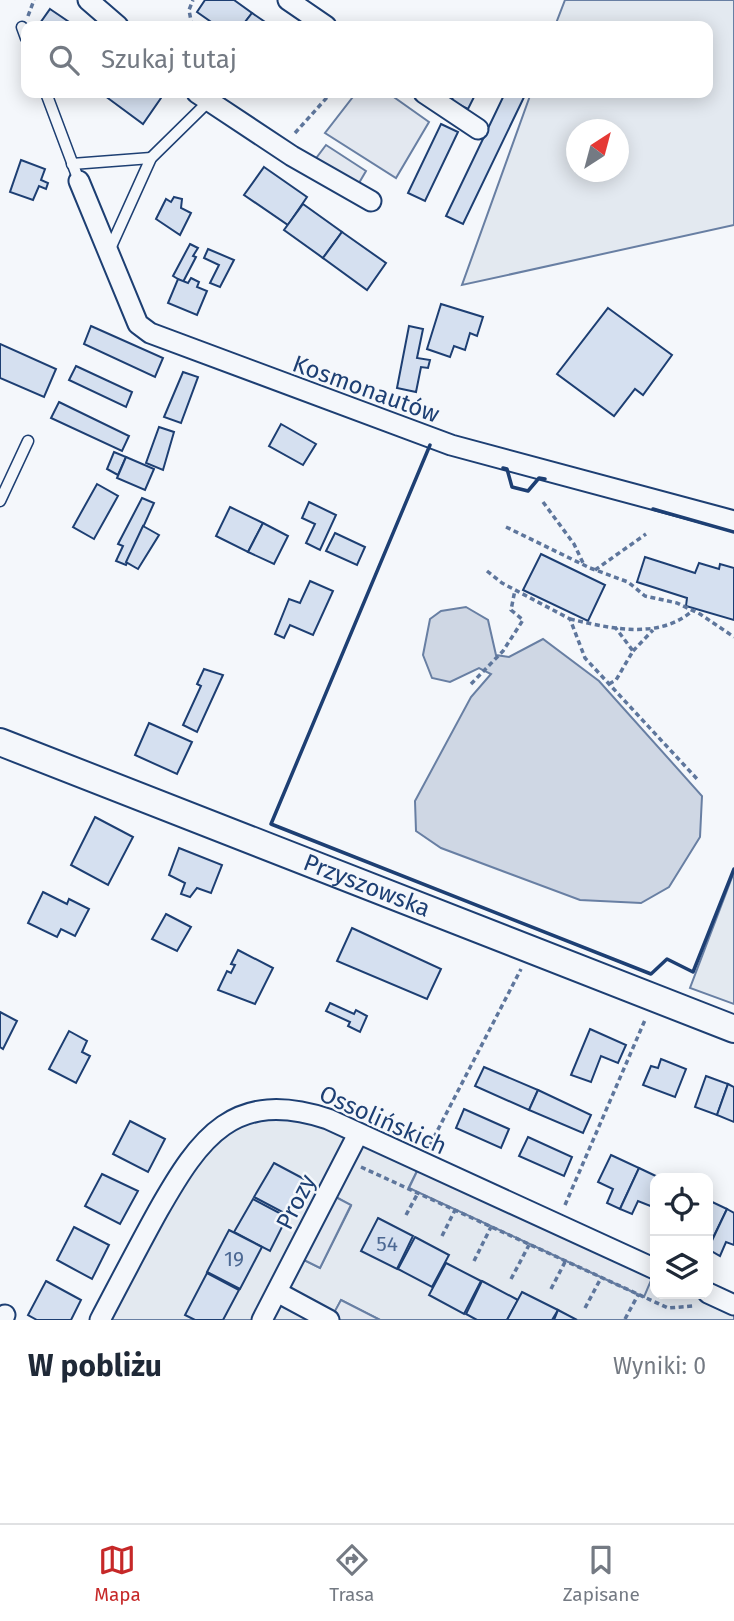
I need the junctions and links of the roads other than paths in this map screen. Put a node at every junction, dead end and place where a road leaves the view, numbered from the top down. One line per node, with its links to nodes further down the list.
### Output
1 (88, 0): 3 (street)
2 (288, 0): 4 (street)
3 (112, 21)
4 (319, 21)
5 (48, 98): 11 (lane)
6 (202, 98): 10 (lane)
7 (205, 98): 12 (street)
8 (432, 98): 9 (street)
9 (478, 129)
10 (151, 158): 11 (lane); 13 (lane)
11 (75, 172): 13 (street, Kosmonautów)
12 (371, 201)
13 (109, 252): 16 (street, Kosmonautów)
14 (28, 440): 15 (lane)
15 (0, 501)
16 (734, 521)
17 (0, 742): 18 (street, Przyszowska)
18 (734, 1028)
19 (358, 1134): 20 (street, Ossolińskich); 21 (street, Prozy); 24 (street, Ossolińskich)
20 (650, 1267)
21 (276, 1292): 25 (street, Prozy); 26 (street)
22 (703, 1299): 23 (street)
23 (734, 1305)
24 (100, 1320)
25 (262, 1320)
26 (329, 1320)

